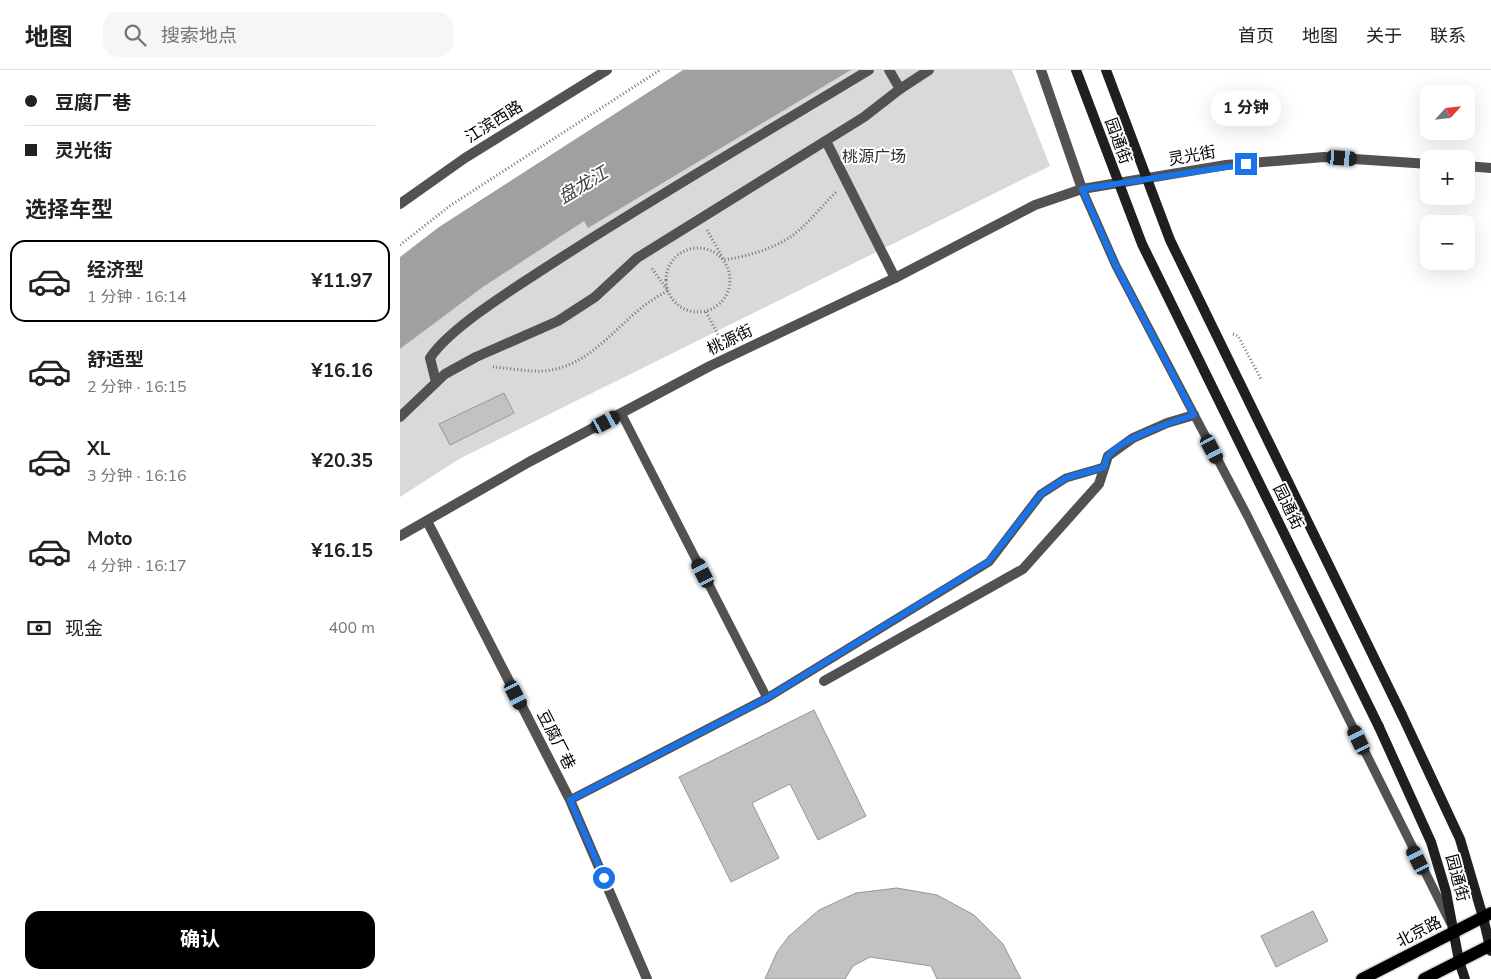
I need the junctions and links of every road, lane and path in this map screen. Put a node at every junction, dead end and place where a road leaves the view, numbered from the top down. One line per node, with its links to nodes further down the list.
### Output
1 (606, 70): 16 (street, 江滨西路)
2 (660, 70): 18 (path)
3 (869, 70): 28 (street)
4 (889, 70): 9 (street)
5 (929, 70): 9 (street)
6 (1041, 70): 15 (street)
7 (1076, 70): 39 (main road, 园通街, bridge)
8 (1106, 70): 38 (main road, 园通街, bridge)
9 (900, 89): 10 (street)
10 (826, 141): 14 (street); 17 (street)
11 (1420, 163): 15 (street, 灵光街)
12 (1475, 167): 13 (street)
13 (1491, 168)
14 (846, 181): 20 (path); 21 (street)
15 (1082, 189): 21 (street, 桃源街); 30 (lane)
16 (400, 204)
17 (701, 219): 19 (street); 20 (path)
18 (400, 245)
19 (643, 254): 22 (path); 28 (street)
20 (724, 260): 22 (path); 23 (path)
21 (895, 278): 25 (street, 桃源街)
22 (668, 292): 23 (path); 26 (path)
23 (706, 312): 25 (path)
24 (1238, 336): 27 (path)
25 (730, 357): 29 (street, 桃源街)
26 (489, 367)
27 (1261, 379)
28 (436, 382): 31 (street)
29 (621, 413): 33 (street, 桃源街); 36 (lane)
30 (1194, 415): 32 (street); 39 (lane)
31 (400, 417)
32 (1104, 467): 35 (street); 36 (lane)
33 (427, 521): 34 (street, 桃源街); 37 (street, 豆腐厂巷)
34 (400, 536)
35 (824, 681)
36 (767, 698): 37 (lane)
37 (570, 800): 42 (street, 豆腐厂巷)
38 (1487, 915): 39 (main road, 北京路); 40 (main road, 园通街)
39 (1455, 932): 41 (main road, 园通街); 43 (main road, 北京路)
40 (1490, 947): 41 (main road)
41 (1459, 962): 44 (main road); 45 (main road, 园通街)
42 (647, 979)
43 (1362, 979)
44 (1424, 979)
45 (1465, 979)

